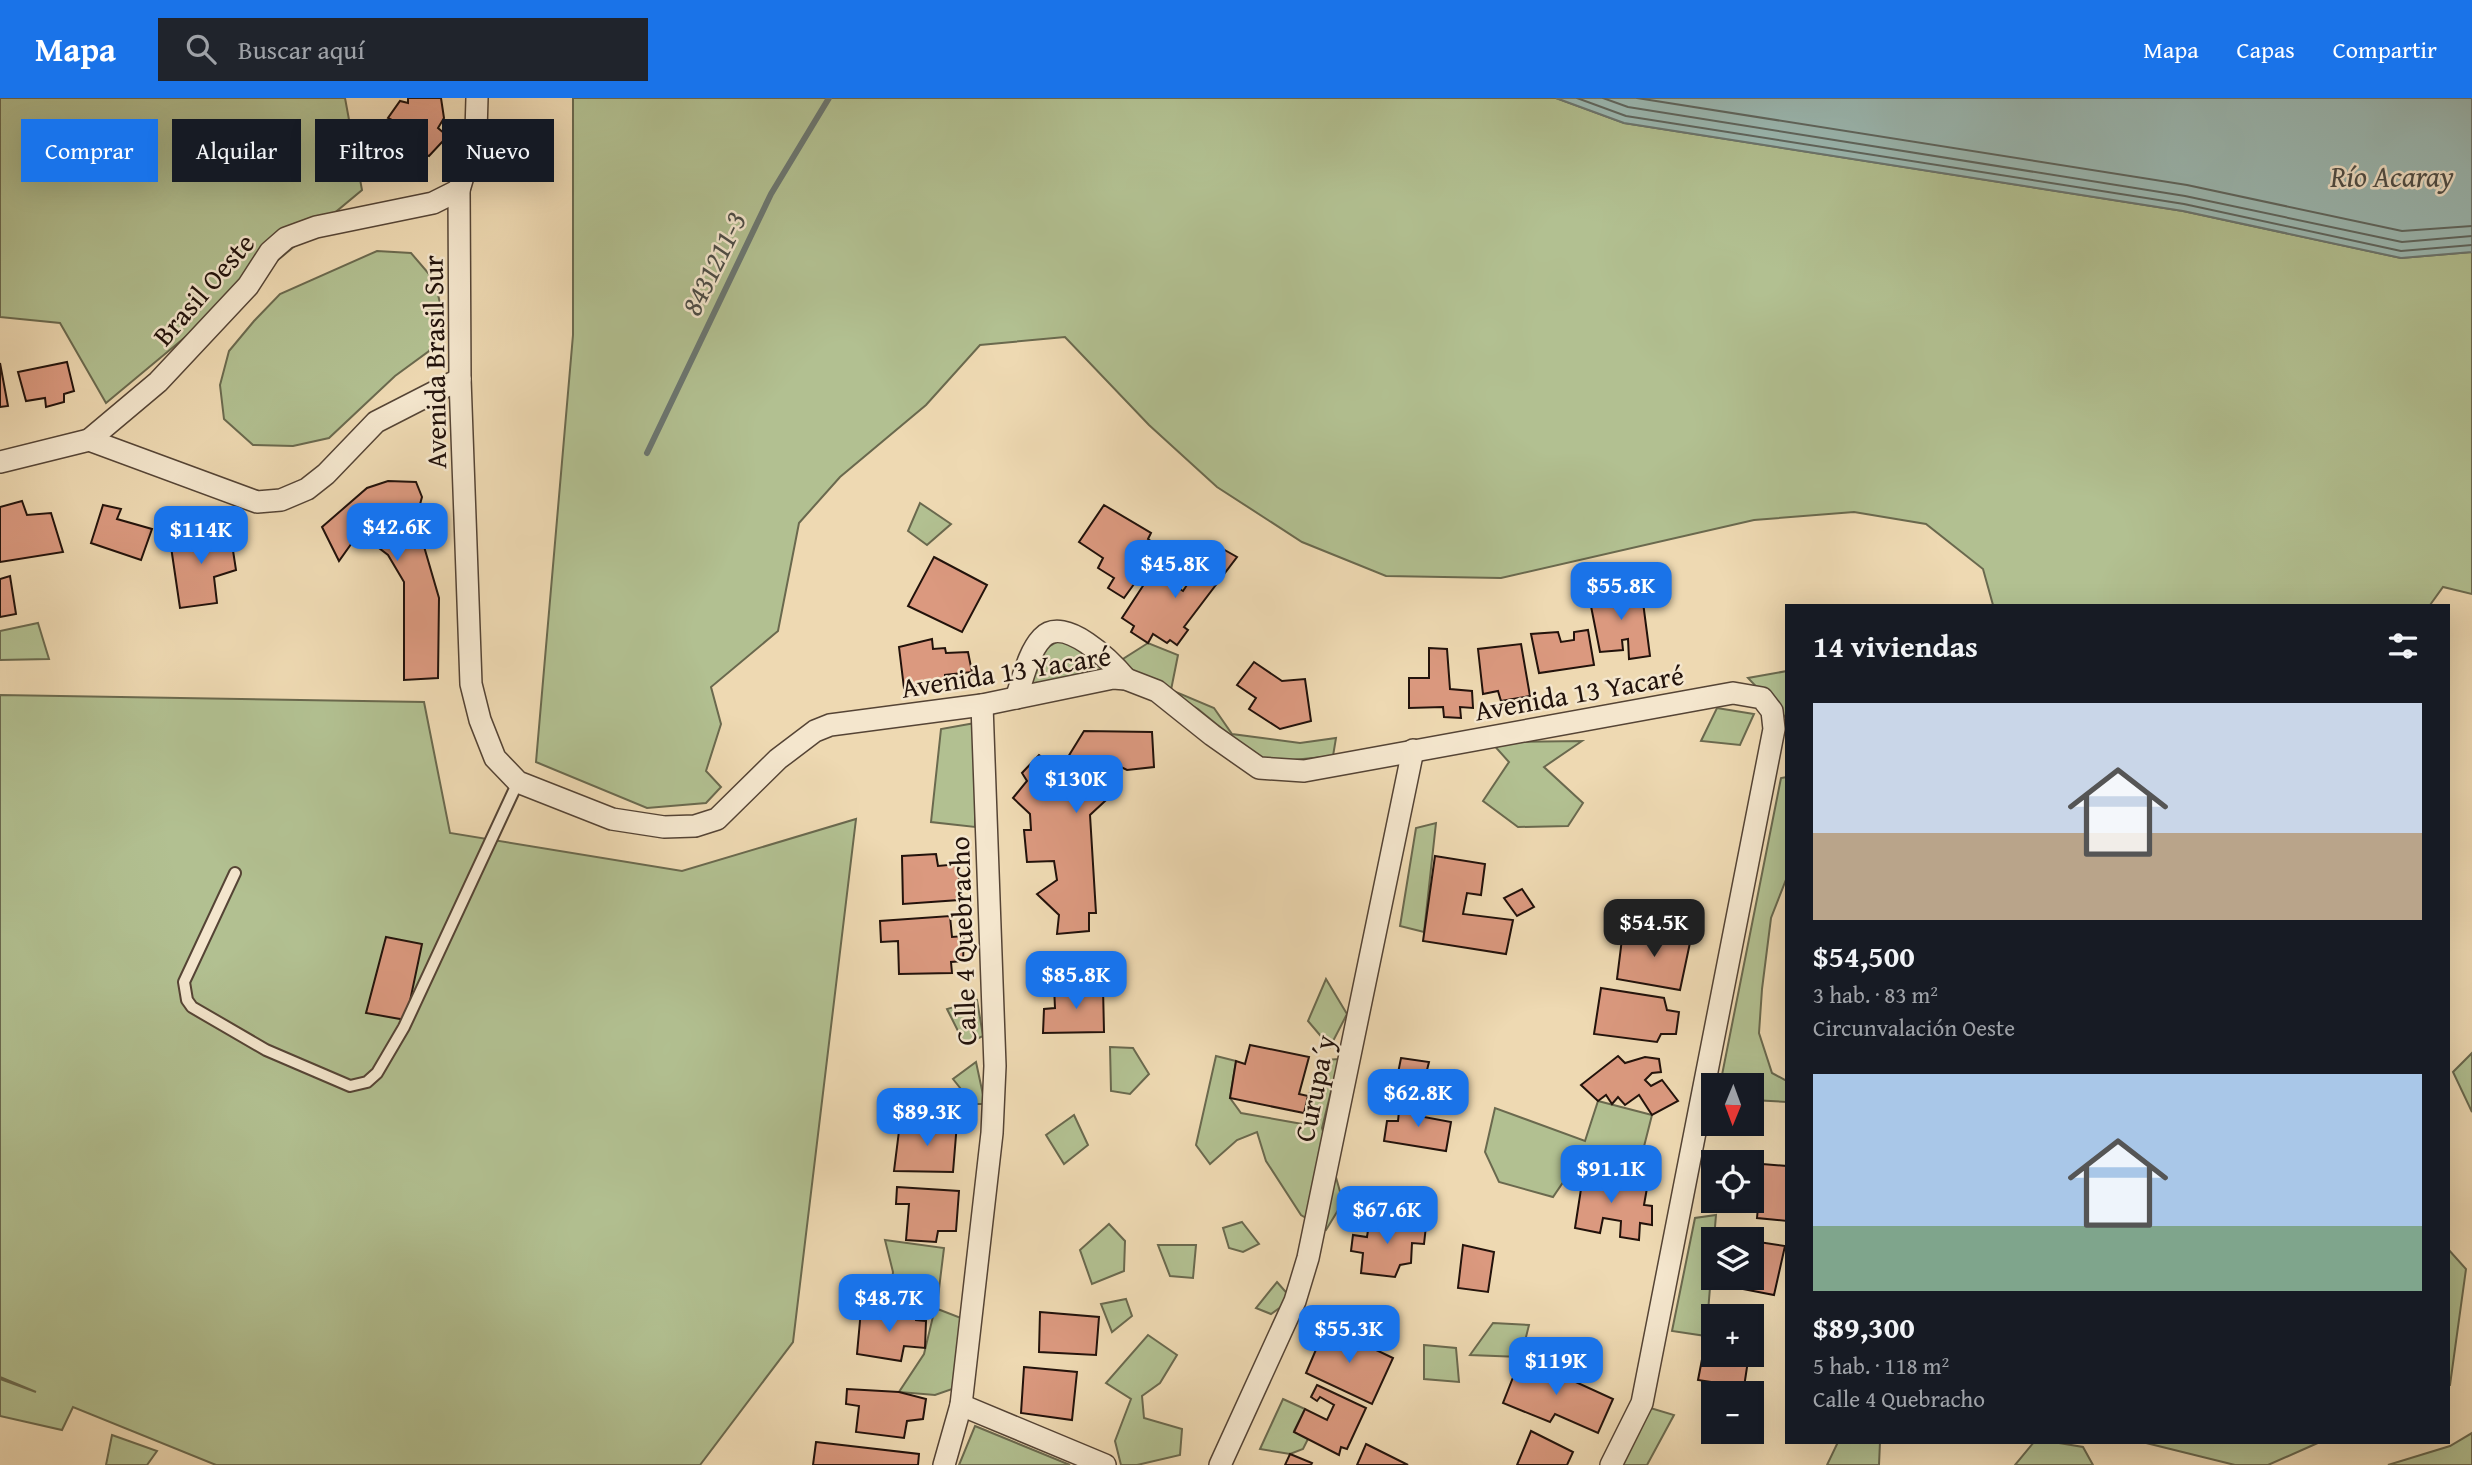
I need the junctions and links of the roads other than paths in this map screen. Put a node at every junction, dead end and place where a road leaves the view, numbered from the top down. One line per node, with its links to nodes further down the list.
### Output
1 (477, 98): 2 (street, Avenida Brasil Sur)
2 (459, 190): 3 (street, Avenida Brasil Sur); 4 (street, Brasil Oeste)
3 (460, 379): 4 (street); 10 (street, Avenida Brasil Sur)
4 (89, 440): 5 (street, Brasil Oeste)
5 (0, 462)
6 (1126, 679): 7 (street, Avenida 13 Yacaré); 7 (street); 9 (street, Avenida 13 Yacaré)
7 (1016, 698): 8 (street, Avenida 13 Yacaré)
8 (982, 705): 10 (street, Avenida 13 Yacaré); 12 (street, Calle 4 Quebracho)
9 (1413, 750): 15 (street, Curupa´y); 16 (street, Avenida 13 Yacaré)
10 (518, 782): 11 (lane)
11 (235, 873)
12 (961, 1405): 13 (street, Calle 4 Quebracho); 14 (street)
13 (944, 1465)
14 (1105, 1465)
15 (1220, 1465)
16 (1611, 1465)

